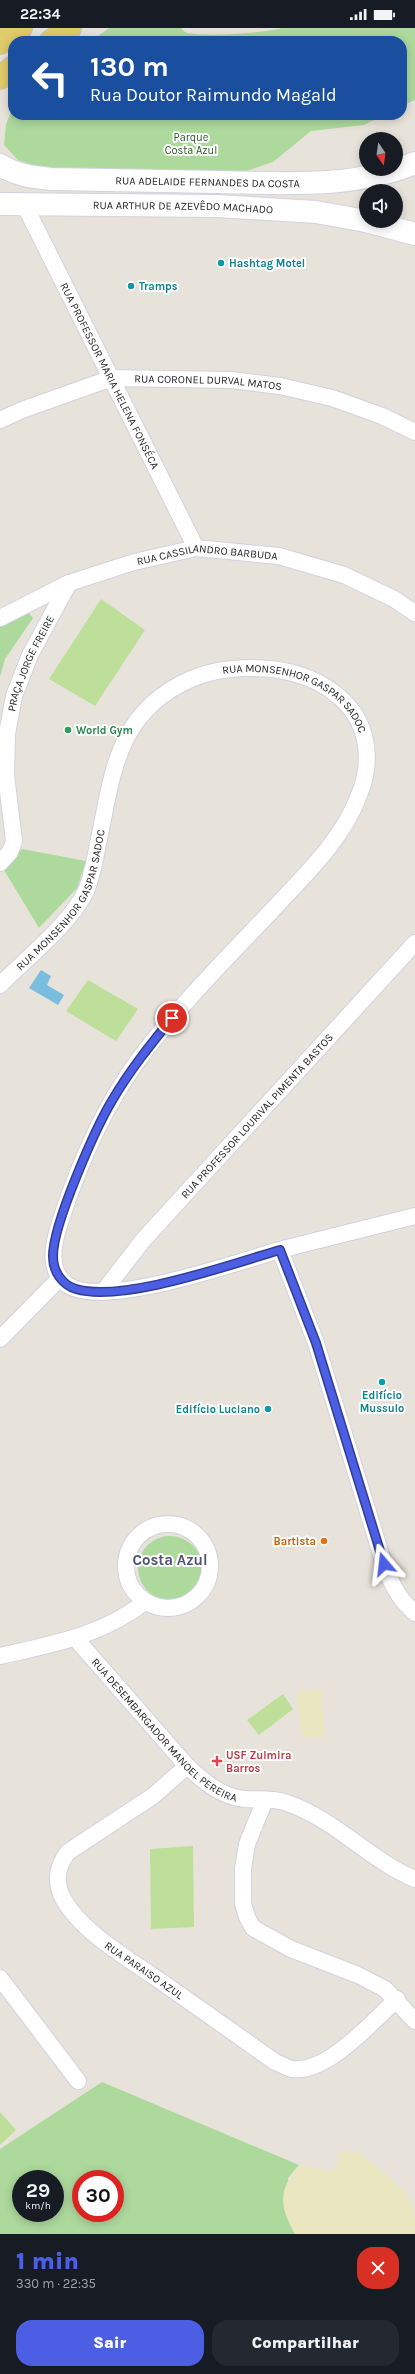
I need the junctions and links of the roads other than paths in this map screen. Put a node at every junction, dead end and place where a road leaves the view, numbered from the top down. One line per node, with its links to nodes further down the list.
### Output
1 (21, 28): 3 (main road)
2 (70, 28): 4 (main road)
3 (10, 36)
4 (58, 36)
5 (8, 72): 7 (main road)
6 (8, 75): 8 (street)
7 (0, 78)
8 (0, 87)
9 (415, 163): 11 (street, RUA ADELAIDE FERNANDES DA COSTA)
10 (0, 165): 12 (street, RUA ADELAIDE FERNANDES DA COSTA)
11 (403, 168)
12 (366, 176)
13 (0, 204): 14 (street, RUA ARTHUR DE AZEVÊDO MACHADO)
14 (24, 204): 15 (street, RUA ARTHUR DE AZEVÊDO MACHADO); 16 (street, RUA PROFESSOR MARIA HELENA FONSÉCA)
15 (359, 220)
16 (112, 378): 17 (street, RUA CORONEL DURVAL MATOS); 18 (street, RUA CORONEL DURVAL MATOS); 19 (street, RUA PROFESSOR MARIA HELENA FONSÉCA)
17 (0, 420)
18 (415, 432)
19 (196, 548): 20 (street, RUA CASSILANDRO BARBUDA); 21 (street, RUA CASSILANDRO BARBUDA)
20 (69, 583): 22 (street, RUA CASSILANDRO BARBUDA); 23 (street, PRAÇA JORGE FREIRE)
21 (415, 613)
22 (0, 618)
23 (0, 863)
24 (415, 943): 29 (street, RUA PROFESSOR LOURIVAL PIMENTA BASTOS)
25 (0, 985): 28 (street, RUA MONSENHOR GASPAR SADOC)
26 (415, 1216): 27 (street)
27 (280, 1250): 29 (street); 32 (street)
28 (60, 1278): 29 (street); 30 (street)
29 (103, 1292)
30 (0, 1339)
31 (145, 1602): 31 (street); 33 (street)
32 (415, 1613)
33 (76, 1639): 34 (street); 35 (street, RUA DESEMBARGADOR MANOEL PEREIRA)
34 (0, 1656)
35 (187, 1766): 36 (street, RUA DESEMBARGADOR MANOEL PEREIRA); 39 (street, RUA PARAISO AZUL)
36 (264, 1800): 37 (street, RUA DESEMBARGADOR MANOEL PEREIRA); 39 (street)
37 (415, 1879)
38 (0, 1978): 41 (street)
39 (397, 1999): 40 (street)
40 (415, 2021)
41 (78, 2081)

